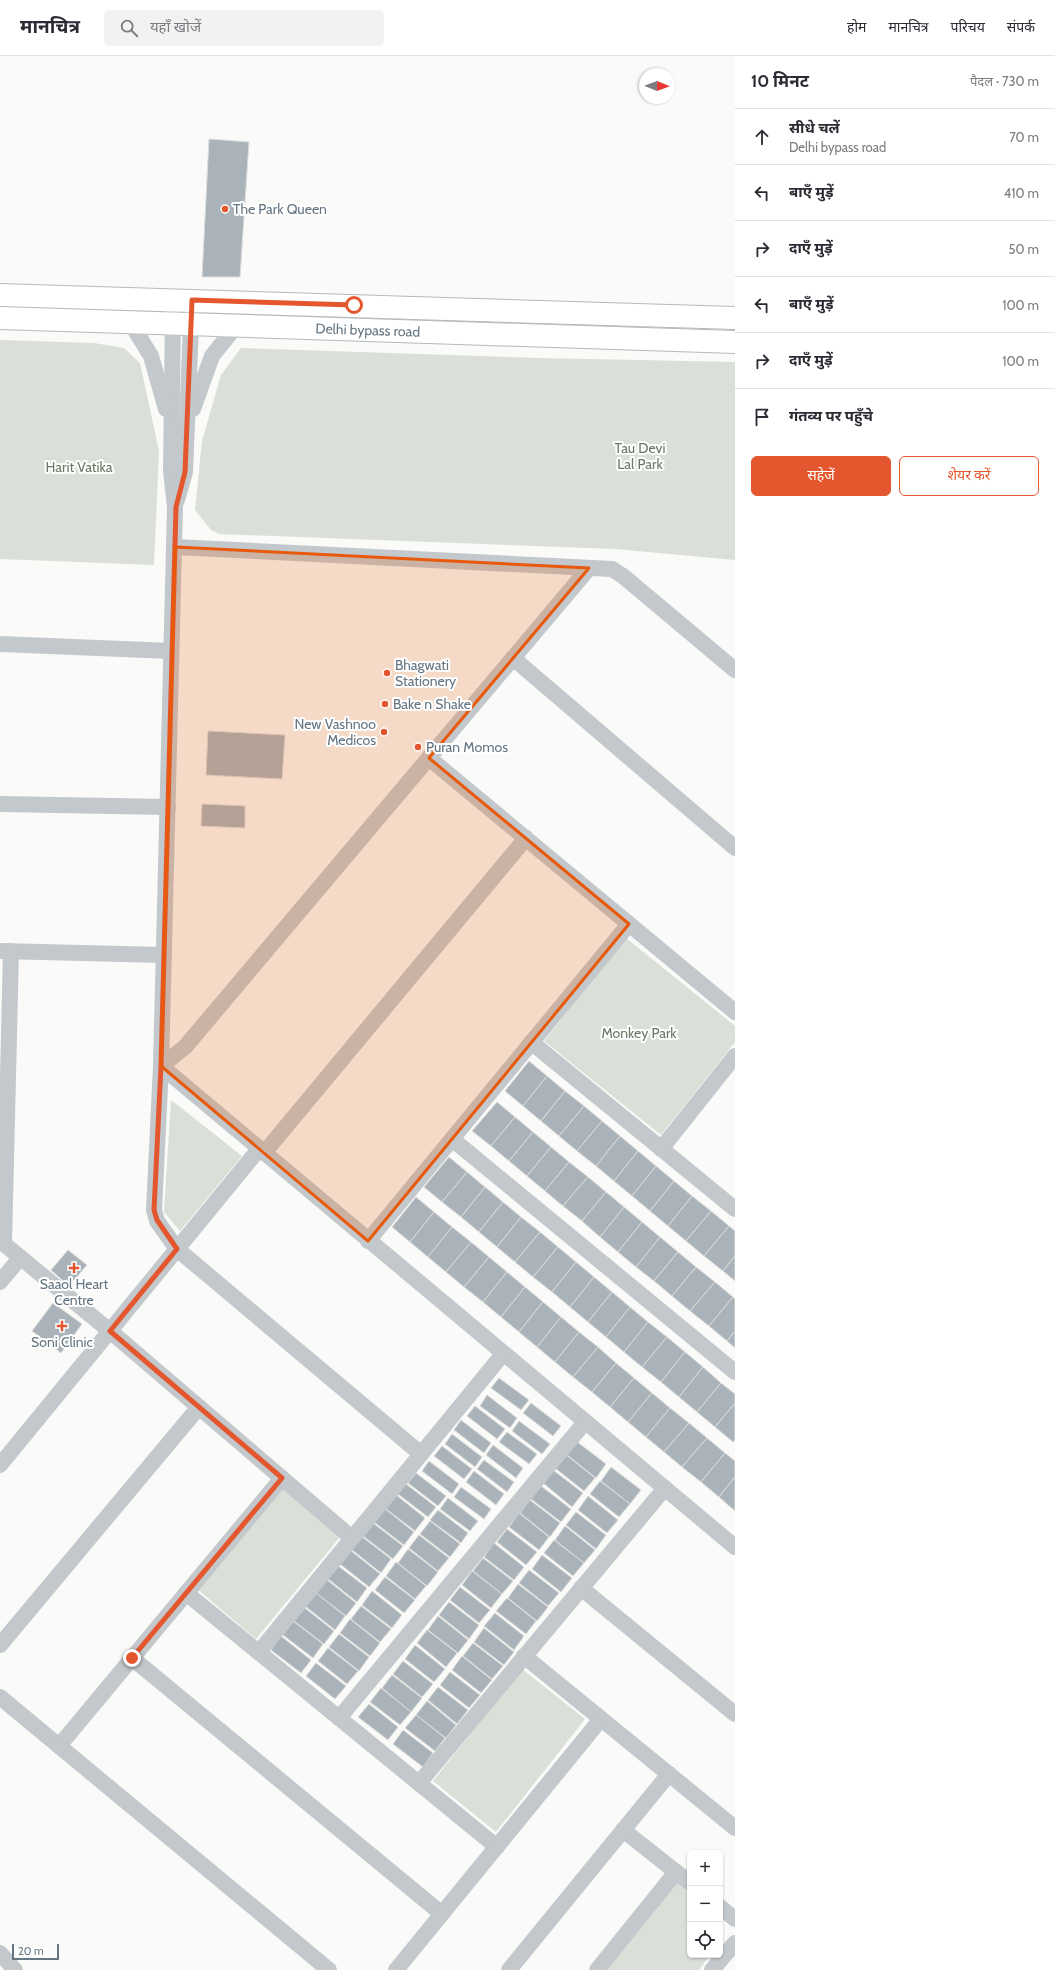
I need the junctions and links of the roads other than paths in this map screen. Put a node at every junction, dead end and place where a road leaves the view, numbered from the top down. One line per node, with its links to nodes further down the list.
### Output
1 (0, 295): 2 (main road, Delhi bypass road)
2 (183, 300): 4 (main road, Delhi bypass road); 6 (street)
3 (0, 318): 5 (main road, Delhi bypass road)
4 (735, 318)
5 (130, 322): 6 (main road, Delhi bypass road); 10 (street)
6 (182, 323): 7 (main road, Delhi bypass road); 9 (street); 10 (street)
7 (237, 325): 8 (main road, Delhi bypass road); 9 (street)
8 (735, 342)
9 (187, 425): 11 (street)
10 (171, 426): 11 (street)
11 (176, 507): 12 (street)
12 (174, 546): 13 (street); 15 (street)
13 (589, 568): 16 (street); 17 (street)
14 (0, 644): 15 (street)
15 (171, 651): 20 (street)
16 (513, 658): 18 (street); 22 (street)
17 (735, 670)
18 (429, 758): 21 (street); 29 (street)
19 (0, 804): 20 (street)
20 (168, 808): 25 (street)
21 (526, 838): 23 (street); 32 (street)
22 (735, 848)
23 (629, 924): 26 (street); 27 (street)
24 (6, 951): 25 (street); 33 (street)
25 (164, 955): 29 (street)
26 (735, 1012)
27 (531, 1042): 30 (street); 31 (street)
28 (735, 1056): 31 (street)
29 (161, 1066): 32 (street); 36 (street)
30 (452, 1139): 35 (street); 41 (street)
31 (661, 1149): 34 (street)
32 (262, 1151): 35 (street); 36 (street)
33 (3, 1159): 37 (street)
34 (735, 1210)
35 (368, 1241): 40 (street)
36 (177, 1249): 39 (street); 44 (street)
37 (20, 1258): 38 (street); 39 (street)
38 (0, 1282)
39 (110, 1331): 42 (street); 45 (street)
40 (503, 1354): 43 (street); 44 (street)
41 (735, 1372)
42 (199, 1407): 46 (street); 52 (street)
43 (585, 1422): 47 (street); 58 (street)
44 (421, 1454): 48 (street)
45 (0, 1465)
46 (282, 1478): 48 (street); 51 (street)
47 (665, 1488): 49 (street); 50 (street)
48 (352, 1538): 53 (street)
49 (734, 1545)
50 (581, 1588): 54 (street); 57 (street)
51 (186, 1593): 53 (street); 55 (street)
52 (0, 1645)
53 (259, 1652): 58 (street)
54 (524, 1656): 59 (street); 62 (street)
55 (132, 1658): 60 (street); 69 (street)
56 (0, 1697): 60 (street)
57 (735, 1714)
58 (340, 1718): 62 (street)
59 (601, 1719): 61 (street); 65 (street)
60 (59, 1746): 74 (street)
61 (669, 1774): 63 (street); 64 (street)
62 (419, 1783): 65 (street)
63 (735, 1828)
64 (623, 1830): 66 (street); 76 (street)
65 (497, 1847): 69 (street)
66 (676, 1872): 67 (street); 77 (street)
67 (687, 1881)
68 (723, 1909): 70 (street)
69 (442, 1914): 75 (street)
70 (735, 1919)
71 (735, 1942): 78 (street)
72 (0, 1953): 73 (street)
73 (15, 1970)
74 (329, 1970)
75 (396, 1970)
76 (509, 1970)
77 (597, 1970)
78 (712, 1970)

